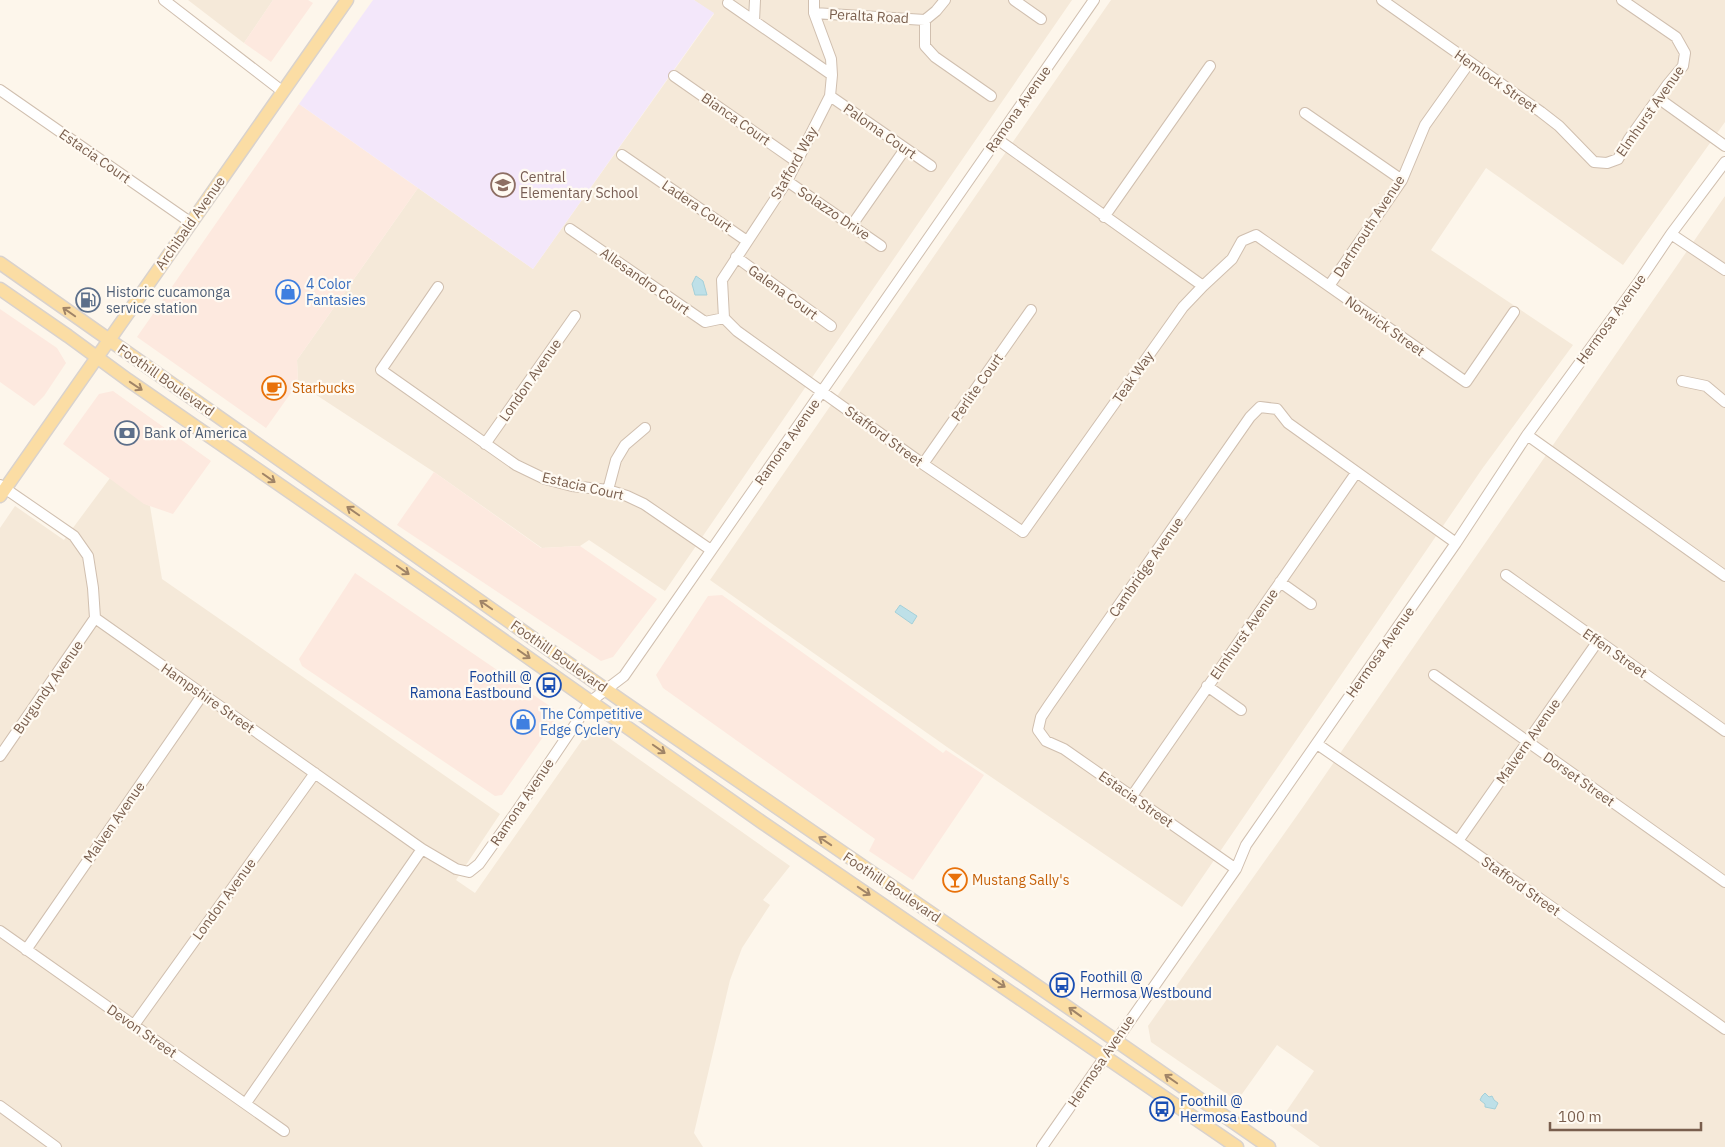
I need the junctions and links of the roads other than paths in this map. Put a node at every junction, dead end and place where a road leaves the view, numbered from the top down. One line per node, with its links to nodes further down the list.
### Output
1 (164, 0): 20 (street)
2 (347, 0): 20 (main road, Archibald Avenue)
3 (755, 0): 14 (street)
4 (814, 0): 11 (street, Stafford Way)
5 (945, 0): 13 (street, Peralta Road)
6 (1014, 0): 12 (street)
7 (1094, 0): 25 (street, Ramona Avenue)
8 (1382, 0): 15 (street, Hemlock Street)
9 (1622, 0): 23 (street, Elmhurst Avenue)
10 (728, 3): 14 (street)
11 (814, 13): 13 (street, Peralta Road); 17 (street, Stafford Way)
12 (1041, 19)
13 (925, 20): 22 (street)
14 (754, 21): 17 (street)
15 (1469, 62): 31 (street, Hemlock Street); 33 (street, Dartmouth Avenue)
16 (1210, 66): 35 (street)
17 (832, 75): 21 (street, Stafford Way)
18 (674, 76): 29 (street, Bianca Court)
19 (0, 90): 36 (street, Estacia Court)
20 (282, 90): 36 (main road, Archibald Avenue)
21 (830, 96): 27 (street, Paloma Court); 29 (street, Stafford Way)
22 (991, 96)
23 (1658, 98): 26 (street); 31 (street, Elmhurst Avenue)
24 (1305, 113): 33 (street)
25 (997, 140): 35 (street); 58 (street, Ramona Avenue)
26 (1725, 146)
27 (905, 149): 32 (street, Paloma Court); 37 (street)
28 (622, 156): 41 (street, Ladera Court)
29 (797, 162): 34 (street, Stafford Way)
30 (1725, 162): 39 (street, Hermosa Avenue)
31 (1607, 163)
32 (931, 166)
33 (1402, 180): 47 (street, Dartmouth Avenue)
34 (787, 181): 37 (street, Solazzo Drive); 41 (street, Stafford Way)
35 (1104, 216): 46 (street)
36 (190, 222): 55 (main road, Archibald Avenue)
37 (852, 225): 42 (street, Solazzo Drive)
38 (570, 228): 53 (street, Allesandro Court)
39 (1671, 234): 45 (street); 61 (street, Hermosa Avenue)
40 (1256, 236): 46 (street, Teak Way); 47 (street, Norwick Street)
41 (747, 241): 43 (street, Stafford Way)
42 (882, 246)
43 (736, 257): 53 (street, Stafford Way); 54 (street, Galena Court)
44 (0, 263): 55 (main road, Foothill Boulevard, one-way to 44)
45 (1725, 270)
46 (1203, 286): 67 (street, Teak Way)
47 (1329, 286): 51 (street, Norwick Street)
48 (438, 287): 62 (street, Estacia Court)
49 (0, 289): 56 (main road, Foothill Boulevard)
50 (1031, 310): 63 (street, Perlite Court)
51 (1514, 312)
52 (575, 316): 62 (street, London Avenue)
53 (724, 318): 58 (street, Stafford Street)
54 (831, 326)
55 (108, 340): 56 (main road, Archibald Avenue); 78 (main road, Foothill Boulevard, one-way to 55)
56 (96, 357): 65 (main road, Archibald Avenue); 80 (main road, Foothill Boulevard, one-way to 80)
57 (1682, 382): 59 (street)
58 (823, 392): 63 (street, Stafford Street); 69 (street, Ramona Avenue)
59 (1725, 402)
60 (645, 428): 66 (street)
61 (1527, 435): 68 (street, Hermosa Avenue); 71 (street)
62 (485, 444): 66 (street, Estacia Court)
63 (923, 464): 67 (street, Stafford Street)
64 (1356, 473): 68 (street); 72 (street, Elmhurst Avenue); 82 (street, Cambridge Avenue)
65 (2, 490): 74 (street)
66 (608, 490): 69 (street, Estacia Court)
67 (1023, 532)
68 (1456, 543): 85 (street, Hermosa Avenue)
69 (711, 550): 78 (street, Ramona Avenue)
70 (1506, 575): 75 (street, Effen Street)
71 (1725, 576)
72 (1280, 582): 73 (street); 77 (street, Elmhurst Avenue)
73 (1311, 604)
74 (95, 618): 79 (street, Hampshire Street); 86 (street, Burgundy Avenue)
75 (1598, 641): 83 (street, Effen Street); 84 (street, Malvern Avenue)
76 (1434, 675): 84 (street, Dorset Street)
77 (1207, 686): 81 (street); 88 (street, Elmhurst Avenue)
78 (605, 689): 80 (street, Ramona Avenue); 98 (main road, Foothill Boulevard, one-way to 78)
79 (203, 694): 87 (street, Hampshire Street); 95 (street, Malven Avenue)
80 (591, 701): 92 (street, Ramona Avenue); 99 (main road, Foothill Boulevard, one-way to 99)
81 (1241, 710)
82 (1038, 730): 88 (street, Estacia Street)
83 (1725, 731)
84 (1527, 743): 89 (street, Malvern Avenue); 93 (street, Dorset Street)
85 (1316, 744): 89 (street, Stafford Street); 91 (street, Hermosa Avenue)
86 (0, 756)
87 (314, 773): 90 (street, Hampshire Street); 96 (street, London Avenue)
88 (1132, 796): 91 (street, Estacia Street)
89 (1458, 841): 97 (street, Stafford Street)
90 (422, 848): 92 (street, Hampshire Street); 100 (street)
91 (1236, 869): 98 (street, Hermosa Avenue)
92 (469, 872)
93 (1725, 882)
94 (0, 931): 95 (street, Devon Street)
95 (26, 950): 96 (street, Devon Street)
96 (134, 1025): 100 (street, Devon Street)
97 (1725, 1029)
98 (1115, 1040): 99 (street, Hermosa Avenue); 106 (main road, Foothill Boulevard, one-way to 98)
99 (1104, 1056): 104 (street, Hermosa Avenue); 105 (main road, Foothill Boulevard)
100 (246, 1103): 102 (street, Devon Street)
101 (0, 1106): 103 (street)
102 (284, 1131)
103 (56, 1147)
104 (1042, 1147)
105 (1237, 1147)
106 (1268, 1147)

